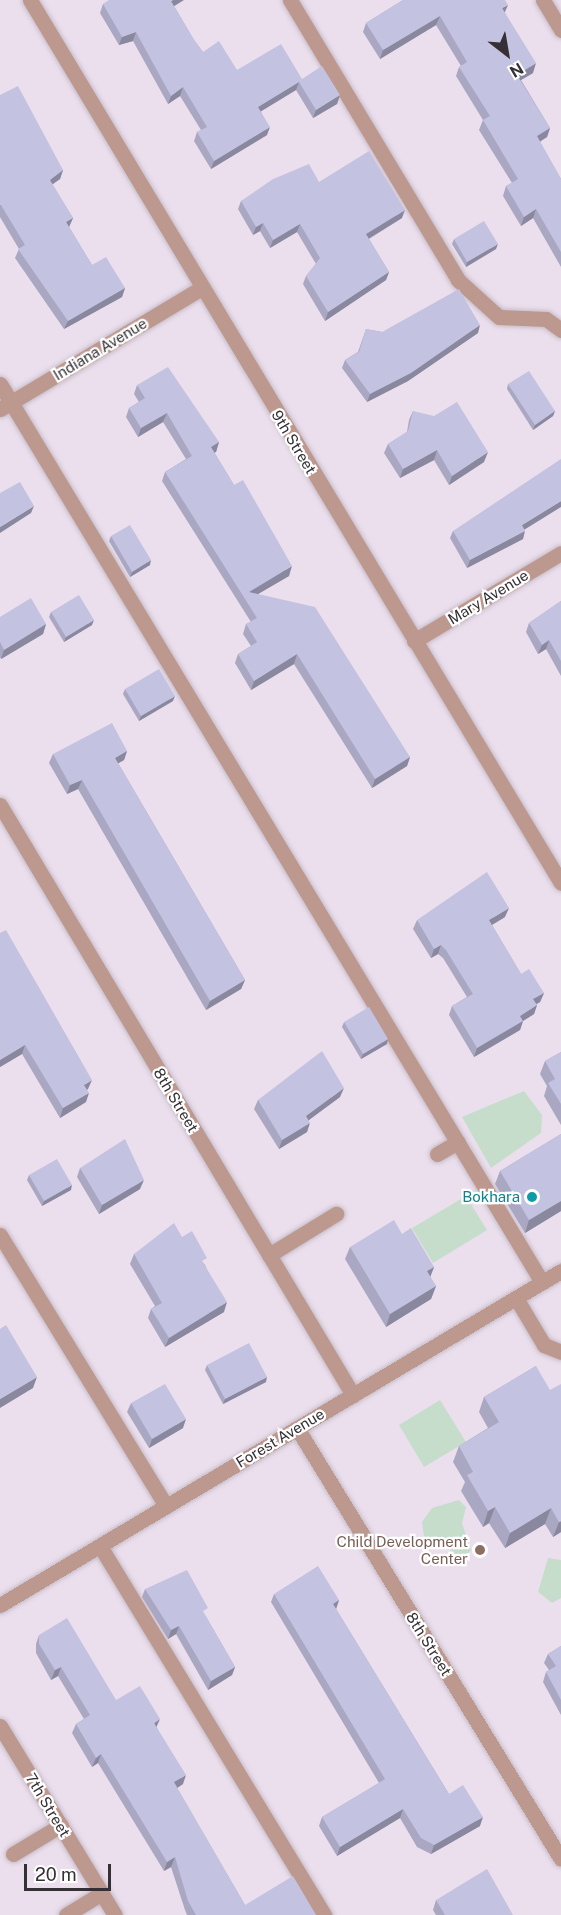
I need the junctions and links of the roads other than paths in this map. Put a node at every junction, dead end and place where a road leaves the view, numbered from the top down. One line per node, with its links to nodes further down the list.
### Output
1 (30, 0): 5 (street, 9th Street)
2 (290, 0): 6 (street)
3 (543, 0): 4 (street)
4 (561, 30)
5 (201, 288): 8 (street, Indiana Avenue); 10 (street, 9th Street)
6 (561, 330)
7 (0, 384): 8 (street)
8 (6, 405): 13 (street)
9 (561, 554): 10 (street, Mary Avenue)
10 (414, 641): 12 (street, 9th Street)
11 (0, 805): 17 (street, 8th Street)
12 (561, 883)
13 (458, 1142): 14 (street); 19 (street)
14 (437, 1154)
15 (336, 1214): 17 (street)
16 (0, 1236): 24 (street)
17 (269, 1255): 22 (street, 8th Street)
18 (561, 1271): 19 (street, Forest Avenue)
19 (542, 1282): 20 (street, Forest Avenue)
20 (516, 1298): 21 (street); 22 (street, Forest Avenue)
21 (561, 1352)
22 (353, 1395): 23 (street, Forest Avenue)
23 (297, 1428): 24 (street, Forest Avenue); 30 (street, 8th Street)
24 (166, 1506): 25 (street, Forest Avenue)
25 (100, 1546): 26 (street, Forest Avenue); 34 (street)
26 (0, 1605)
27 (0, 1726): 28 (street, 7th Street)
28 (60, 1825): 29 (street); 31 (street, 7th Street)
29 (13, 1854)
30 (561, 1859)
31 (102, 1893): 32 (street); 33 (street, 7th Street)
32 (66, 1915)
33 (115, 1915)
34 (324, 1915)

